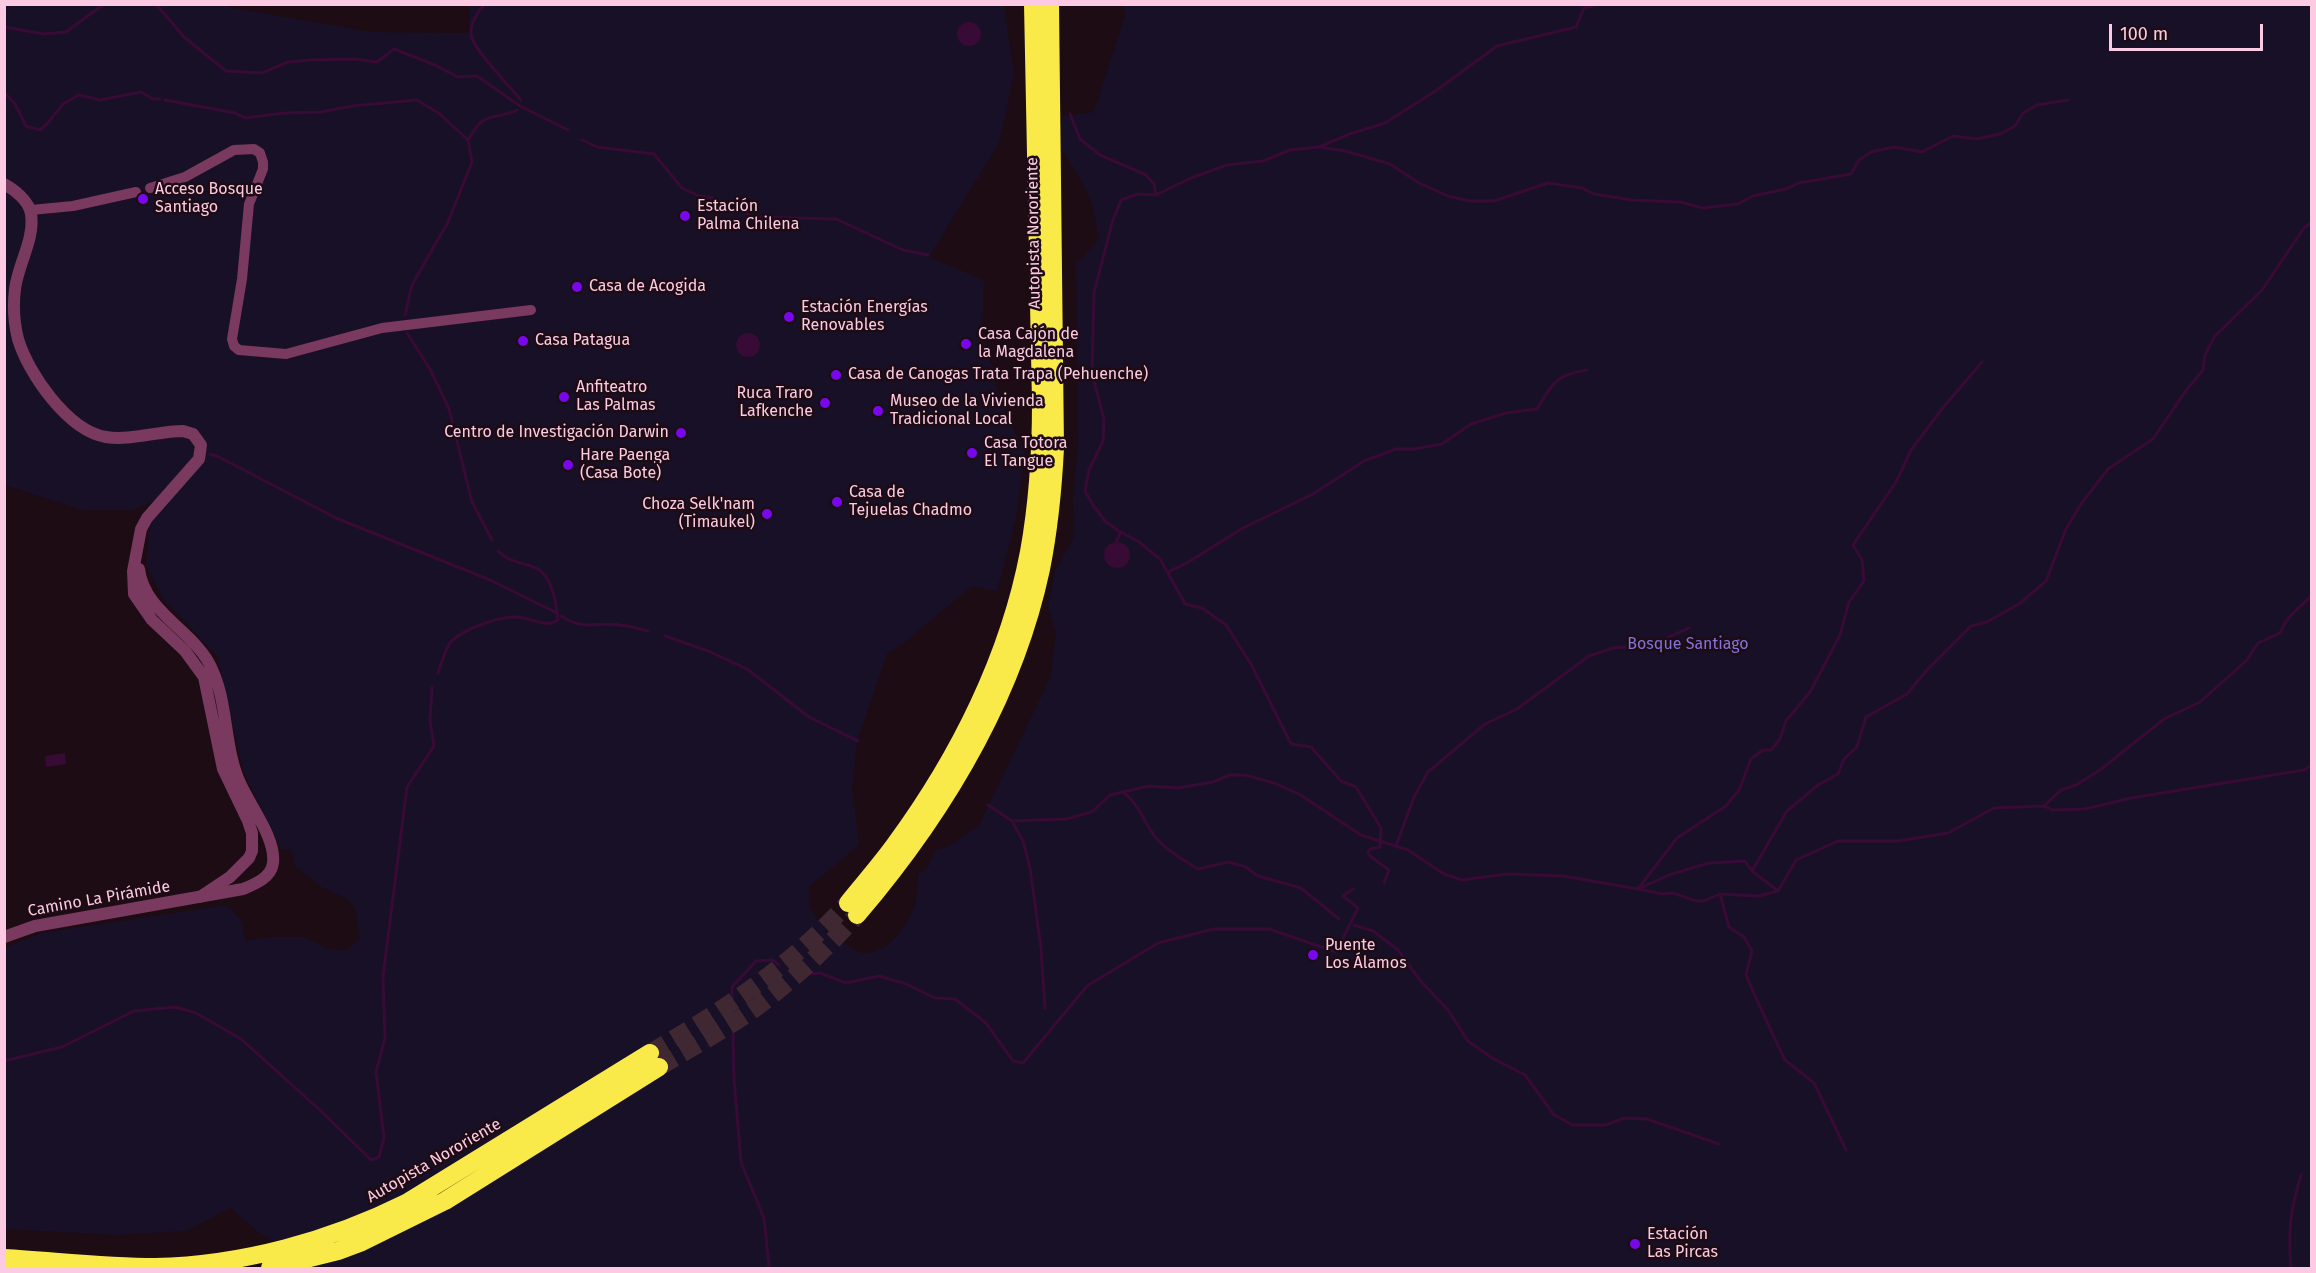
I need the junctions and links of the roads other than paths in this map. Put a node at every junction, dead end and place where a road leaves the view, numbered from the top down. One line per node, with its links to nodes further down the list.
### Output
1 (1033, 4): 2 (highway, Autopista Nororiente)
2 (1050, 4)
3 (4, 184): 6 (street)
4 (150, 188): 7 (street)
5 (136, 192): 6 (street)
6 (31, 210): 8 (street)
7 (531, 310)
8 (136, 551): 9 (street); 10 (street)
9 (249, 858): 10 (street); 11 (street, Camino La Pirámide)
10 (273, 866): 11 (street, Camino La Pirámide)
11 (200, 897): 12 (street, Camino La Pirámide)
12 (4, 937)
13 (654, 1060): 14 (highway, Autopista Nororiente)
14 (621, 1079): 15 (highway, Autopista Nororiente); 16 (highway, Autopista Nororiente)
15 (4, 1258)
16 (270, 1269)

